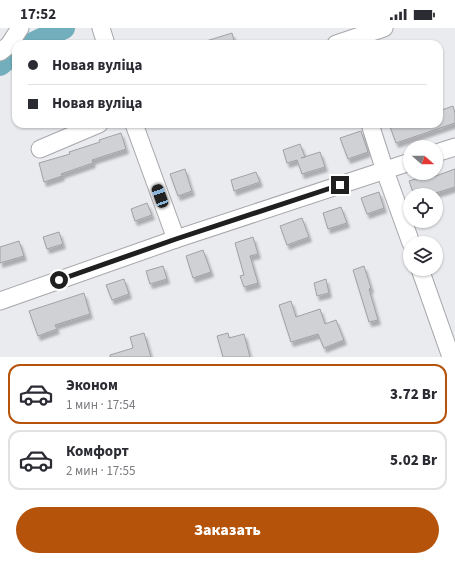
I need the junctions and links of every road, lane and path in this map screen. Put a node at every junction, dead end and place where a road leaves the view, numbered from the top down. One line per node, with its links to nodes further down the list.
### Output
1 (100, 28): 6 (street)
2 (384, 28): 4 (street)
3 (23, 30): 5 (street)
4 (341, 39)
5 (14, 40)
6 (104, 40)
7 (12, 42): 8 (street)
8 (0, 52)
9 (90, 128): 13 (street)
10 (135, 128): 18 (street)
11 (371, 128): 16 (street)
12 (455, 147): 14 (street)
13 (40, 149)
14 (443, 151)
15 (403, 165): 16 (street)
16 (385, 171): 17 (street); 18 (street)
17 (408, 236)
18 (176, 239): 20 (street)
19 (422, 276): 21 (street)
20 (0, 301)
21 (451, 357)

